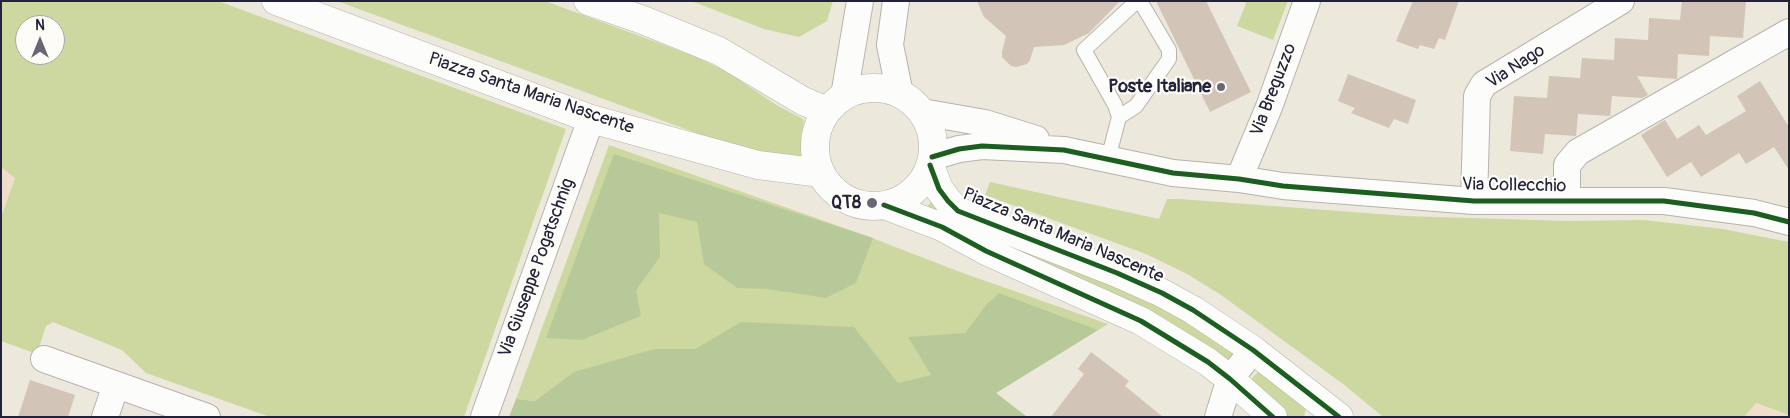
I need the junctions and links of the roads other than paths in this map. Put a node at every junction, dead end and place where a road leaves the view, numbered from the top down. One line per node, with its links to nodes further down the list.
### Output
1 (276, 1): 13 (street, Piazza Santa Maria Nascente)
2 (588, 1): 10 (street)
3 (860, 1): 10 (street)
4 (896, 1): 9 (street)
5 (1139, 1): 12 (lane); 12 (lane)
6 (1307, 1): 18 (street, Via Breguzzo)
7 (1621, 1): 20 (street, Via Nago)
8 (1789, 32): 19 (street, Via Collecchio)
9 (900, 94): 10 (street); 11 (street)
10 (836, 103): 17 (street)
11 (922, 112): 14 (street); 16 (street)
12 (1119, 116): 15 (lane)
13 (591, 119): 17 (street, Piazza Santa Maria Nascente); 30 (street, Via Giuseppe Pogatschnig)
14 (1064, 150): 15 (street); 16 (street)
15 (1108, 159): 18 (street)
16 (931, 161): 21 (street); 23 (street, Piazza Santa Maria Nascente)
17 (821, 173): 21 (street)
18 (1239, 179): 20 (street, Via Collecchio)
19 (1566, 200): 20 (street, Via Collecchio); 22 (street, Via Collecchio)
20 (1474, 201)
21 (884, 205): 25 (street)
22 (1789, 222)
23 (1253, 350): 25 (street); 27 (street, Piazza Santa Maria Nascente)
24 (44, 359): 26 (street)
25 (1230, 379): 31 (street); 32 (street)
26 (116, 385): 28 (street); 29 (street)
27 (1326, 413)
28 (105, 417)
29 (207, 417)
30 (484, 417)
31 (1218, 417)
32 (1273, 417)

